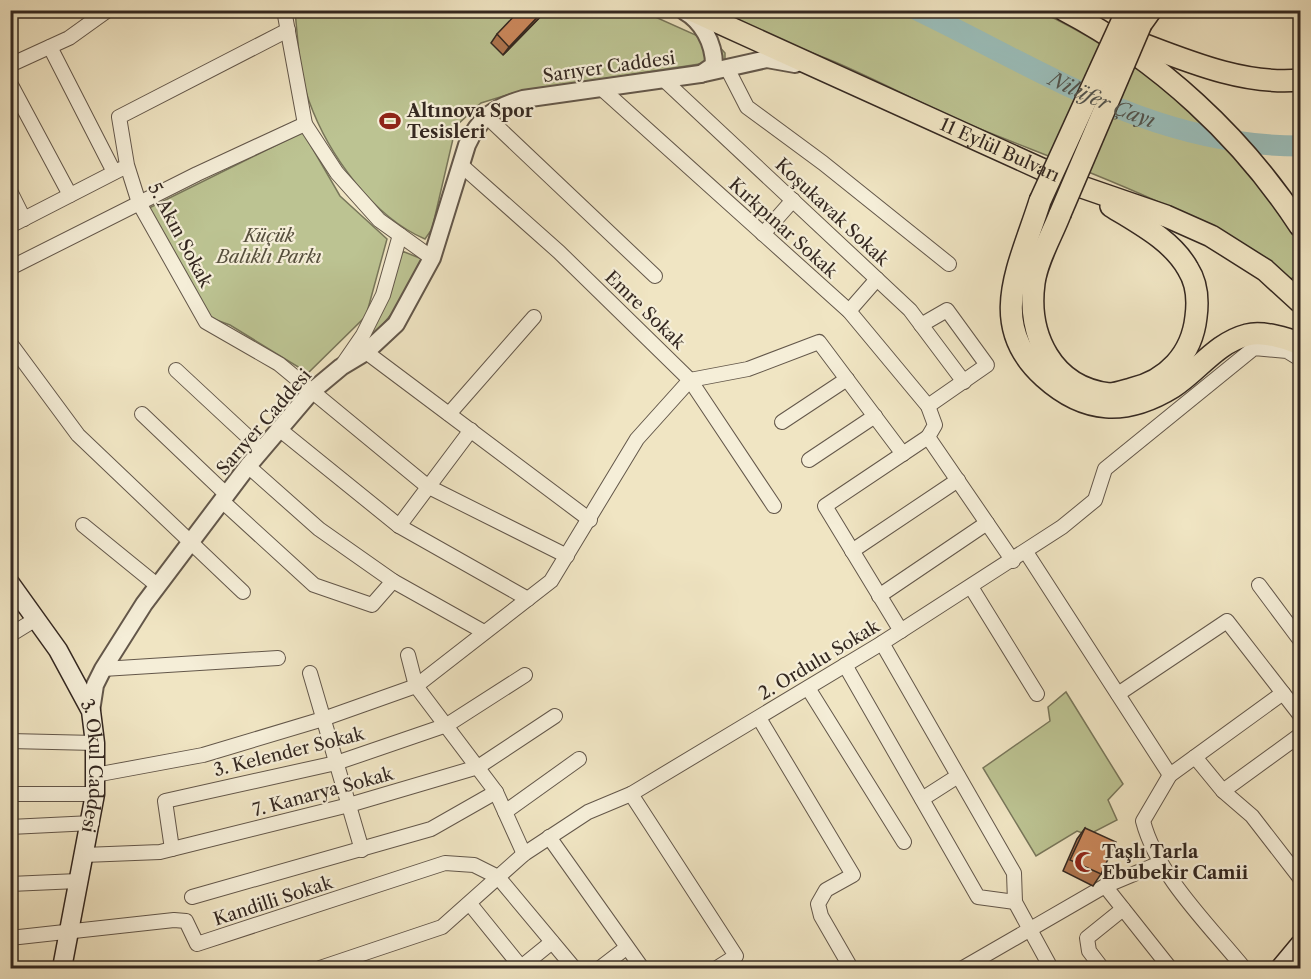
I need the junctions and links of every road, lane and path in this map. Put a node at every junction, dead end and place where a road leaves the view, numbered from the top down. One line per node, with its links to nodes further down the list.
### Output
1 (108, 10): 9 (street)
2 (285, 10): 8 (street)
3 (683, 10): 13 (street)
4 (690, 10): 12 (main road, 11 Eylül Bulvarı)
5 (1064, 10): 7 (main road)
6 (1136, 15): 23 (main road, bridge); 43 (main road, bridge)
7 (1096, 27): 15 (main road); 30 (main road)
8 (288, 30): 19 (street); 20 (street, 5. Akın Sokak)
9 (50, 47): 10 (street); 22 (street)
10 (10, 65)
11 (727, 68): 12 (street, Sarıyer Caddesi); 13 (street, Sarıyer Caddesi); 34 (street)
12 (820, 70): 23 (main road, 11 Eylül Bulvarı)
13 (700, 74): 14 (street, Sarıyer Caddesi)
14 (663, 79): 17 (street, Sarıyer Caddesi); 26 (street, Koşukavak Sokak)
15 (1300, 80)
16 (10, 82): 25 (street)
17 (601, 88): 18 (street, Sarıyer Caddesi); 31 (street, Kırkpınar Sokak)
18 (485, 115): 21 (street, Sarıyer Caddesi); 36 (street)
19 (305, 124): 27 (street); 32 (street)
20 (127, 165): 22 (street); 27 (street, 5. Akın Sokak)
21 (461, 165): 33 (street, Sarıyer Caddesi); 49 (street, Emre Sokak)
22 (114, 172): 25 (street)
23 (1086, 189): 38 (main road, 11 Eylül Bulvarı)
24 (10, 191): 28 (street)
25 (70, 195): 28 (street)
26 (793, 200): 31 (street); 37 (street, Koşukavak Sokak)
27 (139, 203): 35 (street); 51 (street, 5. Akın Sokak)
28 (24, 219): 29 (street)
29 (10, 226)
30 (1300, 226)
31 (763, 234): 39 (street, Kırkpınar Sokak)
32 (400, 235): 33 (street); 46 (street)
33 (432, 258): 44 (street, Sarıyer Caddesi)
34 (949, 264)
35 (10, 268)
36 (655, 276)
37 (877, 279): 39 (street); 41 (street, Koşukavak Sokak)
38 (1300, 302)
39 (849, 311): 52 (street, Kırkpınar Sokak)
40 (534, 317): 54 (street)
41 (921, 325): 50 (street, Koşukavak Sokak); 50 (street)
42 (10, 343): 72 (street)
43 (1300, 344)
44 (366, 352): 46 (street, Sarıyer Caddesi); 54 (street)
45 (1300, 359): 74 (street, 2. Ordulu Sokak)
46 (341, 367): 51 (street, Sarıyer Caddesi)
47 (176, 370): 60 (street)
48 (847, 379): 49 (street); 55 (street); 56 (street)
49 (690, 380): 67 (street, Emre Sokak); 68 (street)
50 (964, 382): 52 (street)
51 (311, 392): 57 (street, Sarıyer Caddesi); 65 (street, 5. Akın Sokak)
52 (928, 406): 59 (street)
53 (142, 414): 66 (street)
54 (449, 414): 58 (street)
55 (875, 416): 61 (street); 62 (street)
56 (782, 422)
57 (279, 429): 60 (street, Sarıyer Caddesi); 71 (street)
58 (471, 430): 65 (street); 68 (street)
59 (928, 437): 61 (street); 64 (street)
60 (262, 450): 63 (street, Sarıyer Caddesi)
61 (903, 454): 73 (street)
62 (809, 460)
63 (248, 466): 66 (street, Sarıyer Caddesi); 77 (street)
64 (958, 480): 69 (street); 73 (street)
65 (427, 486): 71 (street); 75 (street, 5. Akın Sokak)
66 (224, 498): 72 (street, Sarıyer Caddesi); 77 (street)
67 (774, 506)
68 (590, 520): 75 (street)
69 (987, 523): 76 (street); 83 (street)
70 (83, 525): 80 (street)
71 (399, 526): 84 (street)
72 (191, 543): 80 (street, Sarıyer Caddesi); 82 (street)
73 (852, 551): 83 (street)
74 (1026, 552): 76 (street, 2. Ordulu Sokak); 101 (street)
75 (567, 556): 84 (street)
76 (1013, 561): 81 (street, 2. Ordulu Sokak)
77 (393, 581): 87 (street)
78 (10, 583): 85 (main road, 3. Okul Caddesi)
79 (1259, 585): 89 (street)
80 (158, 586): 94 (street, Sarıyer Caddesi)
81 (971, 587): 86 (street, 2. Ordulu Sokak); 100 (street)
82 (243, 592)
83 (879, 596): 86 (street)
84 (528, 599): 87 (street)
85 (36, 619): 88 (street); 102 (main road, 3. Okul Caddesi)
86 (901, 631): 90 (street, 2. Ordulu Sokak)
87 (484, 632): 97 (street)
88 (10, 635)
89 (1300, 640)
90 (882, 643): 93 (street, 2. Ordulu Sokak); 117 (street)
91 (408, 655): 97 (street)
92 (278, 658): 94 (street)
93 (845, 665): 98 (street, 2. Ordulu Sokak); 123 (street)
94 (103, 669): 102 (street, Sarıyer Caddesi)
95 (310, 673): 106 (street)
96 (525, 675): 107 (street, 3. Kelender Sokak)
97 (416, 686): 106 (street); 107 (street)
98 (808, 688): 105 (street, 2. Ordulu Sokak); 129 (street)
99 (1283, 693): 101 (street); 103 (street); 111 (street)
100 (1037, 694)
101 (1118, 694): 116 (street)
102 (91, 711): 110 (main road, 3. Okul Caddesi)
103 (1300, 715)
104 (555, 716): 114 (street, 7. Kanarya Sokak)
105 (759, 718): 122 (street, 2. Ordulu Sokak); 158 (street)
106 (323, 719): 113 (street); 115 (street)
107 (447, 725): 113 (street, 3. Kelender Sokak); 114 (street)
108 (1300, 735): 118 (street)
109 (10, 741): 110 (street)
110 (95, 743): 115 (main road, 3. Okul Caddesi)
111 (1195, 757): 116 (street); 118 (street)
112 (579, 759): 125 (street)
113 (336, 763): 124 (street); 130 (street, 3. Kelender Sokak)
114 (478, 767): 119 (street); 124 (street, 7. Kanarya Sokak)
115 (95, 775): 121 (main road, 3. Okul Caddesi)
116 (1170, 775): 134 (street)
117 (958, 776): 123 (street); 141 (street)
118 (1223, 791): 136 (street)
119 (495, 792): 125 (street); 131 (street)
120 (10, 794): 121 (street)
121 (95, 794): 126 (main road, 3. Okul Caddesi)
122 (631, 794): 128 (street, 2. Ordulu Sokak); 157 (street)
123 (922, 799): 141 (street)
124 (349, 805): 130 (street, 7. Kanarya Sokak); 131 (street)
125 (504, 812): 132 (street)
126 (92, 823): 127 (street); 133 (main road, 3. Okul Caddesi)
127 (10, 827)
128 (549, 837): 132 (street, 2. Ordulu Sokak); 149 (street)
129 (904, 842)
130 (172, 849): 133 (street, 7. Kanarya Sokak)
131 (362, 850): 140 (street)
132 (524, 854): 135 (street, 2. Ordulu Sokak)
133 (84, 855): 137 (main road, 3. Okul Caddesi)
134 (1160, 863): 139 (street); 163 (street)
135 (498, 877): 142 (street, 2. Ordulu Sokak); 145 (street, Kandilli Sokak); 147 (street)
136 (1300, 878)
137 (78, 881): 138 (street); 145 (main road, 3. Okul Caddesi)
138 (10, 884)
139 (1105, 886): 143 (street); 144 (street)
140 (192, 897)
141 (1015, 902): 144 (street)
142 (470, 904): 151 (street, 2. Ordulu Sokak); 152 (street)
143 (1123, 909): 161 (street); 162 (street)
144 (1030, 930): 150 (street); 160 (street)
145 (67, 933): 146 (street); 153 (main road, 3. Okul Caddesi)
146 (10, 938)
147 (552, 942): 152 (street); 154 (street)
148 (1300, 944): 164 (main road)
149 (626, 948): 155 (street); 156 (street)
150 (984, 964): 159 (street)
151 (325, 968)
152 (521, 968)
153 (62, 969)
154 (573, 969)
155 (600, 969)
156 (642, 969)
157 (717, 969)
158 (851, 969)
159 (963, 969)
160 (1051, 969)
161 (1102, 969)
162 (1170, 969)
163 (1244, 969)
164 (1280, 969)

